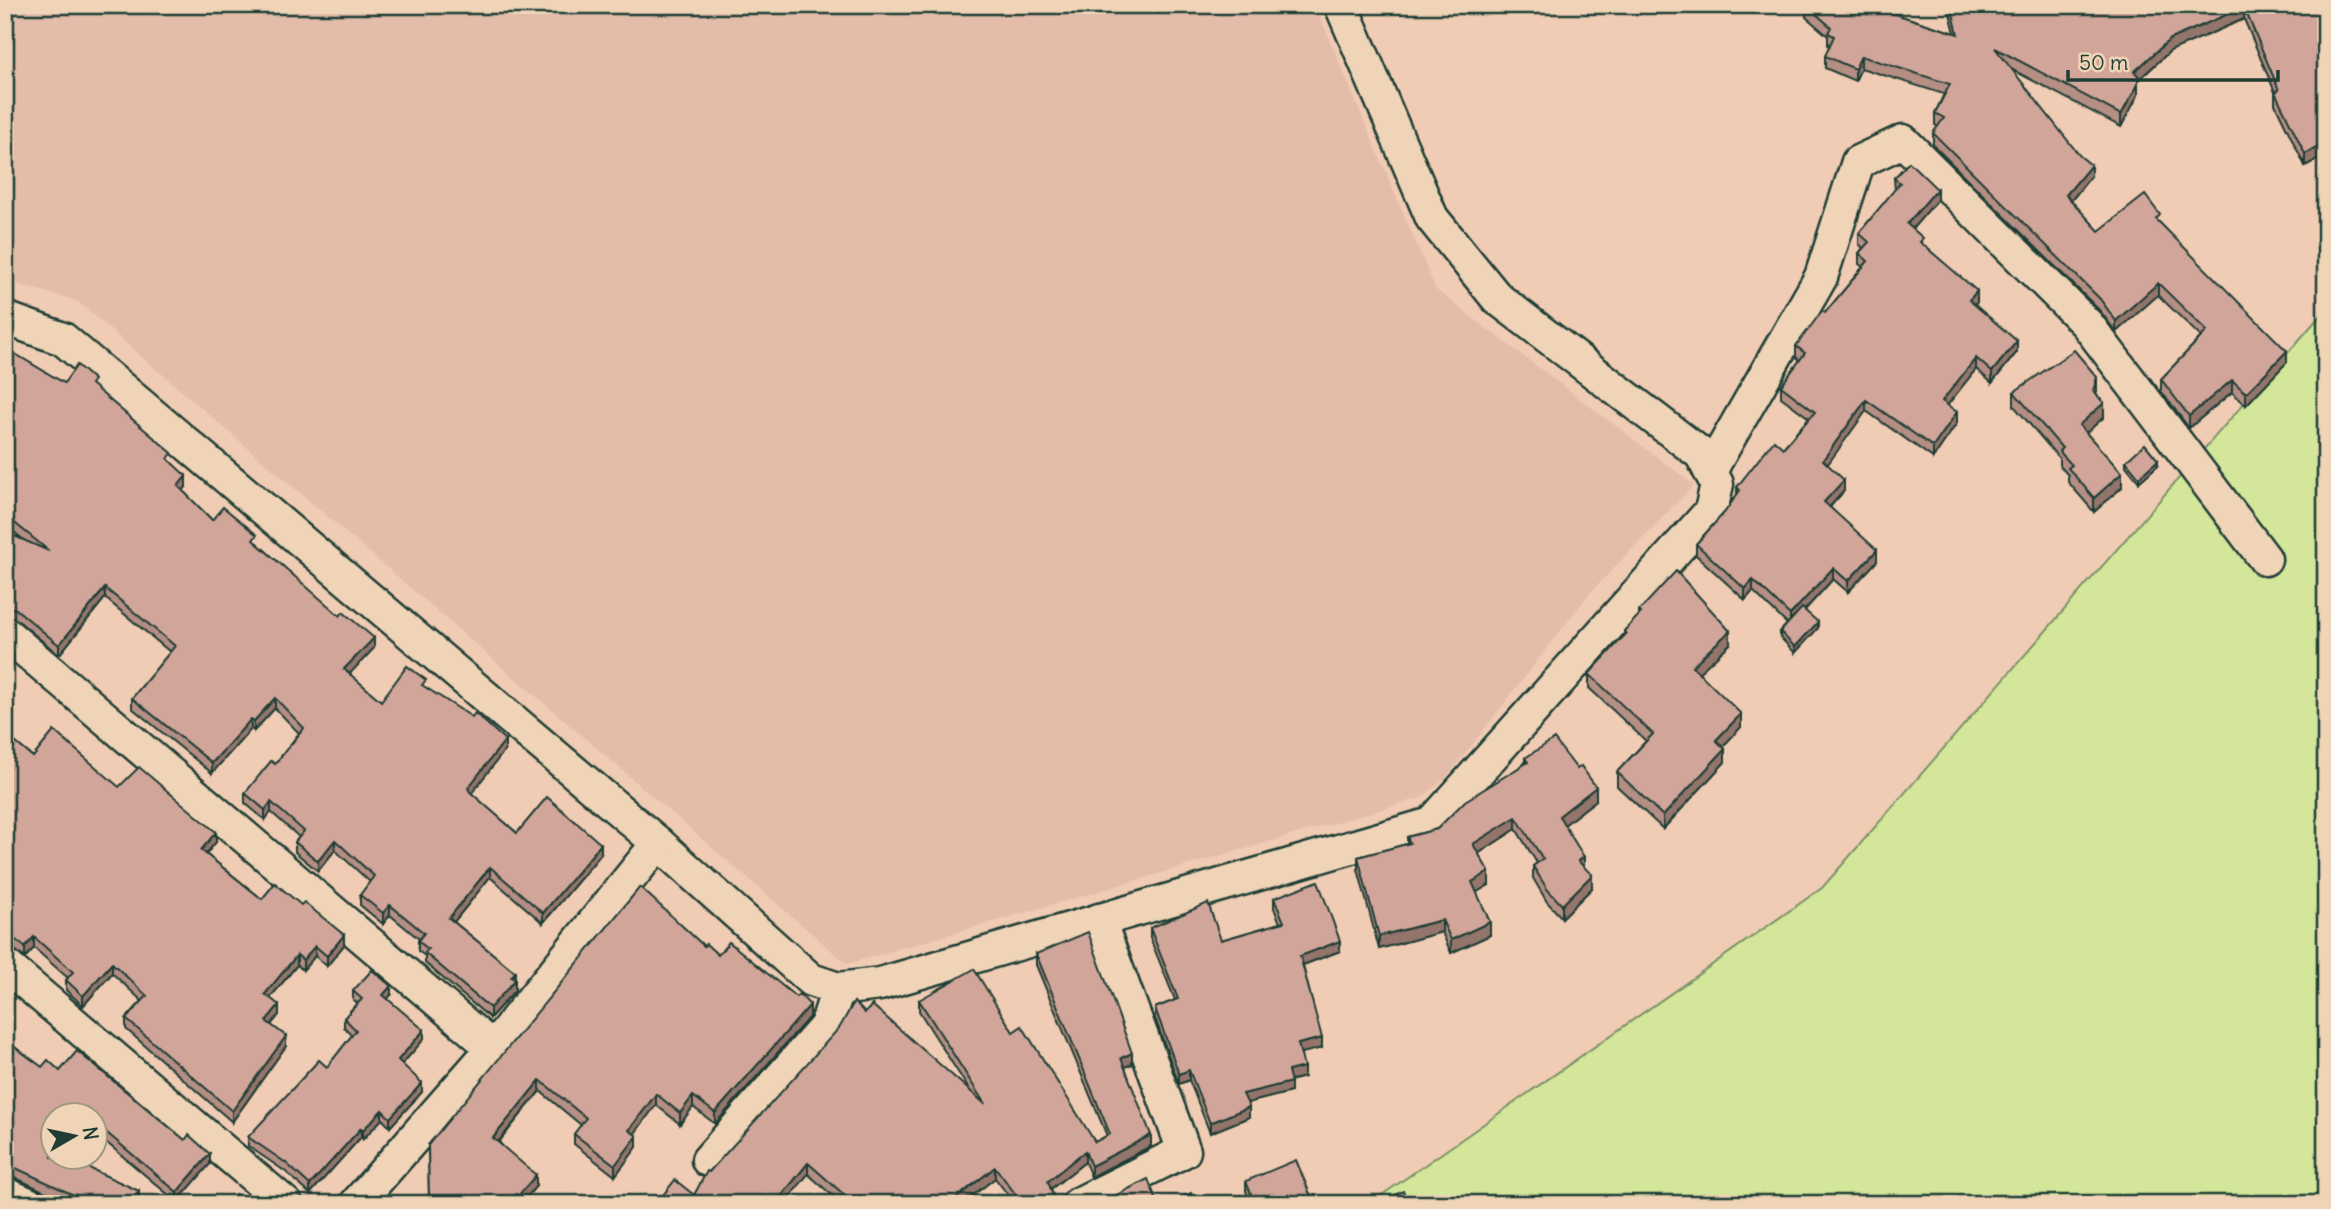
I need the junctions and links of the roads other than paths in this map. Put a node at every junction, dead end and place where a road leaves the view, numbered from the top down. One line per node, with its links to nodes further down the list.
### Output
1 (1341, 5): 3 (street)
2 (7, 320): 6 (street)
3 (1710, 471): 4 (street); 7 (street)
4 (2265, 559)
5 (5, 633): 10 (street)
6 (658, 844): 9 (street); 10 (street)
7 (1099, 920): 9 (street); 16 (street)
8 (5, 965): 14 (street)
9 (838, 989): 11 (street)
10 (493, 1048): 15 (street)
11 (708, 1160)
12 (5, 1194): 13 (street)
13 (28, 1204)
14 (286, 1204)
15 (356, 1204)
16 (1078, 1204)

